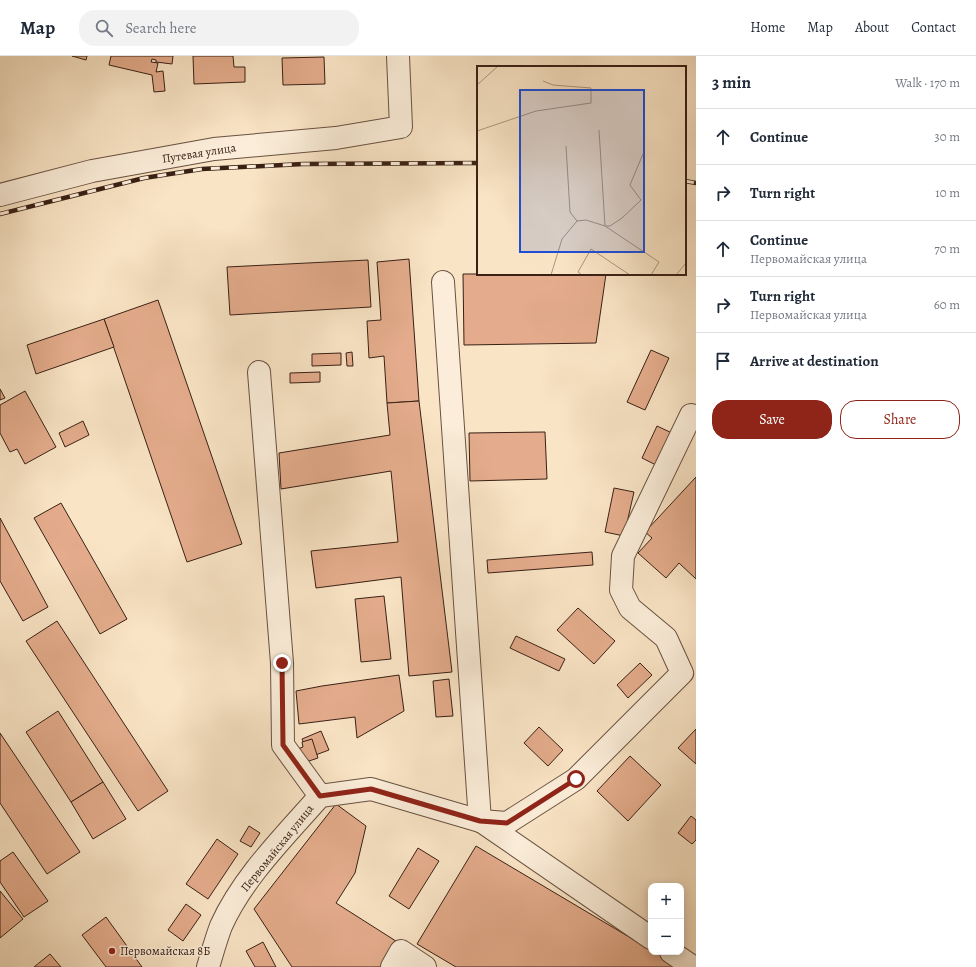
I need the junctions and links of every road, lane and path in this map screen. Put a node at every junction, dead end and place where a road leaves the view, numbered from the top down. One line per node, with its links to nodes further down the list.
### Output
1 (398, 56): 2 (street, Путевая улица)
2 (0, 195)
3 (442, 282): 7 (street)
4 (259, 372): 6 (street, Первомайская улица)
5 (691, 415): 7 (street)
6 (320, 796): 7 (street, Первомайская улица); 10 (street, Первомайская улица)
7 (480, 821): 8 (street)
8 (648, 936)
9 (675, 955): 13 (street)
10 (208, 967)
11 (392, 967): 12 (street)
12 (425, 967)
13 (693, 967)

